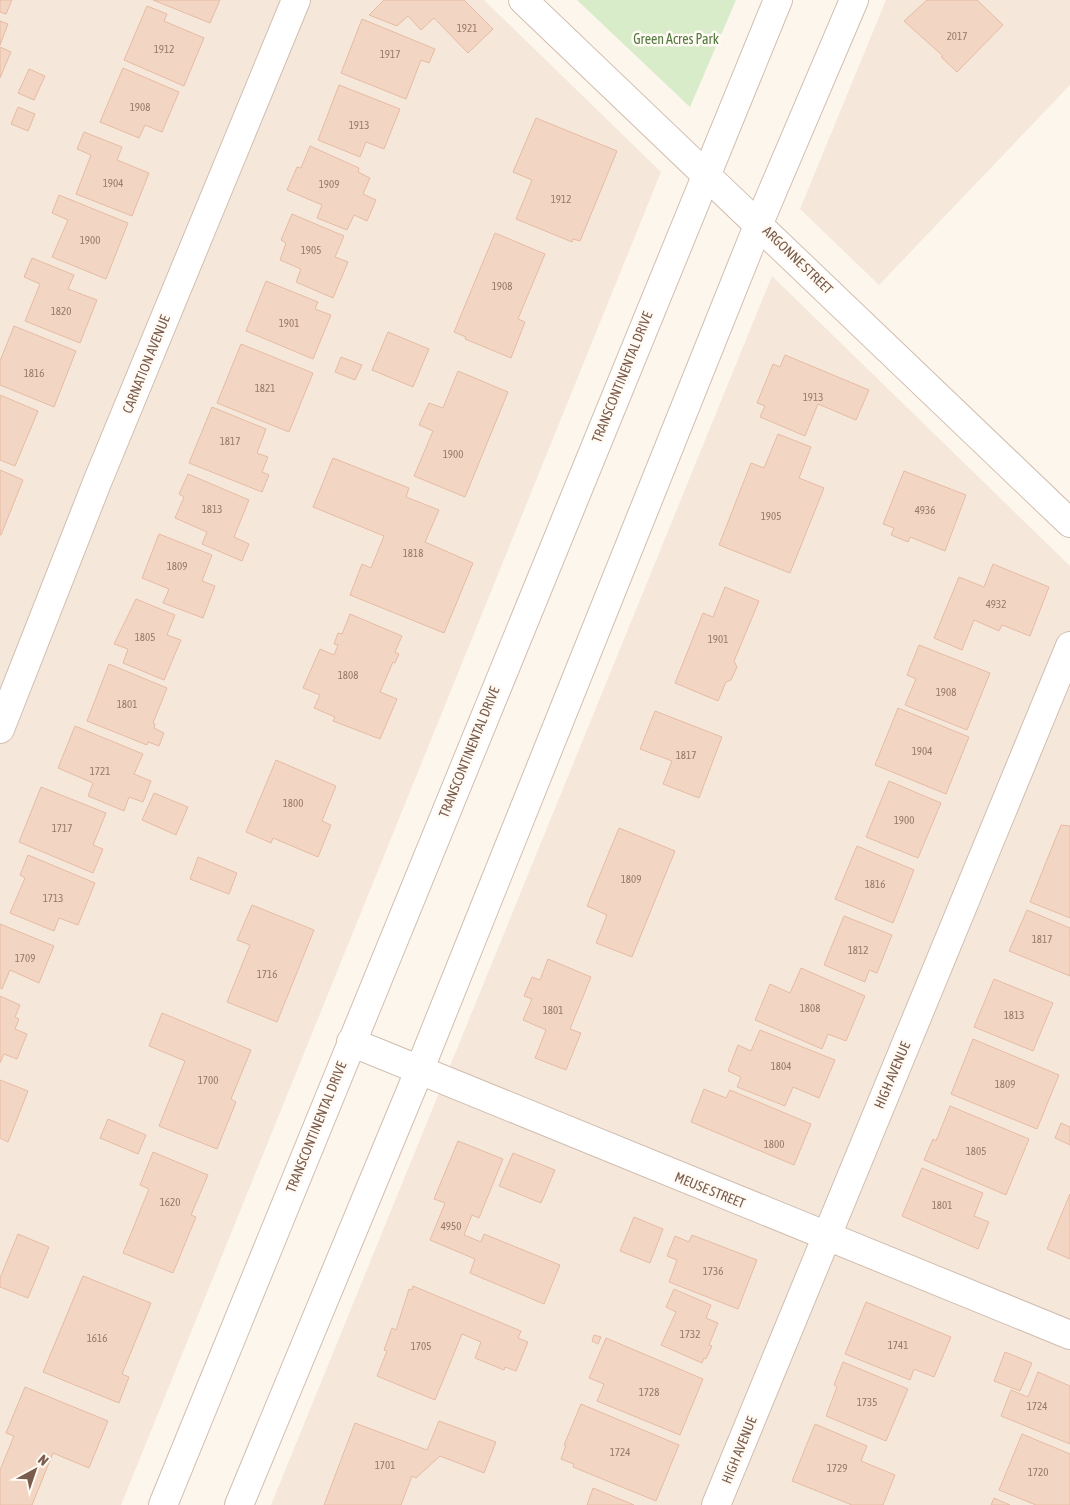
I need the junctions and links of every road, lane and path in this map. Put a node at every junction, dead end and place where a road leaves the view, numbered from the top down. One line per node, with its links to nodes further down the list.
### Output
1 (296, 0): 9 (street, CARNATION AVENUE)
2 (523, 0): 5 (street, ARGONNE STREET)
3 (778, 0): 5 (street, TRANSCONTINENTAL DRIVE)
4 (854, 0): 6 (street)
5 (706, 172): 6 (street, ARGONNE STREET); 10 (street, TRANSCONTINENTAL DRIVE)
6 (759, 223): 7 (street, ARGONNE STREET); 11 (street)
7 (1070, 523)
8 (1070, 646): 12 (street, HIGH AVENUE)
9 (0, 729)
10 (351, 1042): 11 (street, MEUSE STREET); 14 (street, TRANSCONTINENTAL DRIVE)
11 (418, 1071): 12 (street, MEUSE STREET); 15 (street)
12 (825, 1236): 13 (street, MEUSE STREET); 16 (street, HIGH AVENUE)
13 (1070, 1335)
14 (162, 1505)
15 (239, 1505)
16 (716, 1505)

